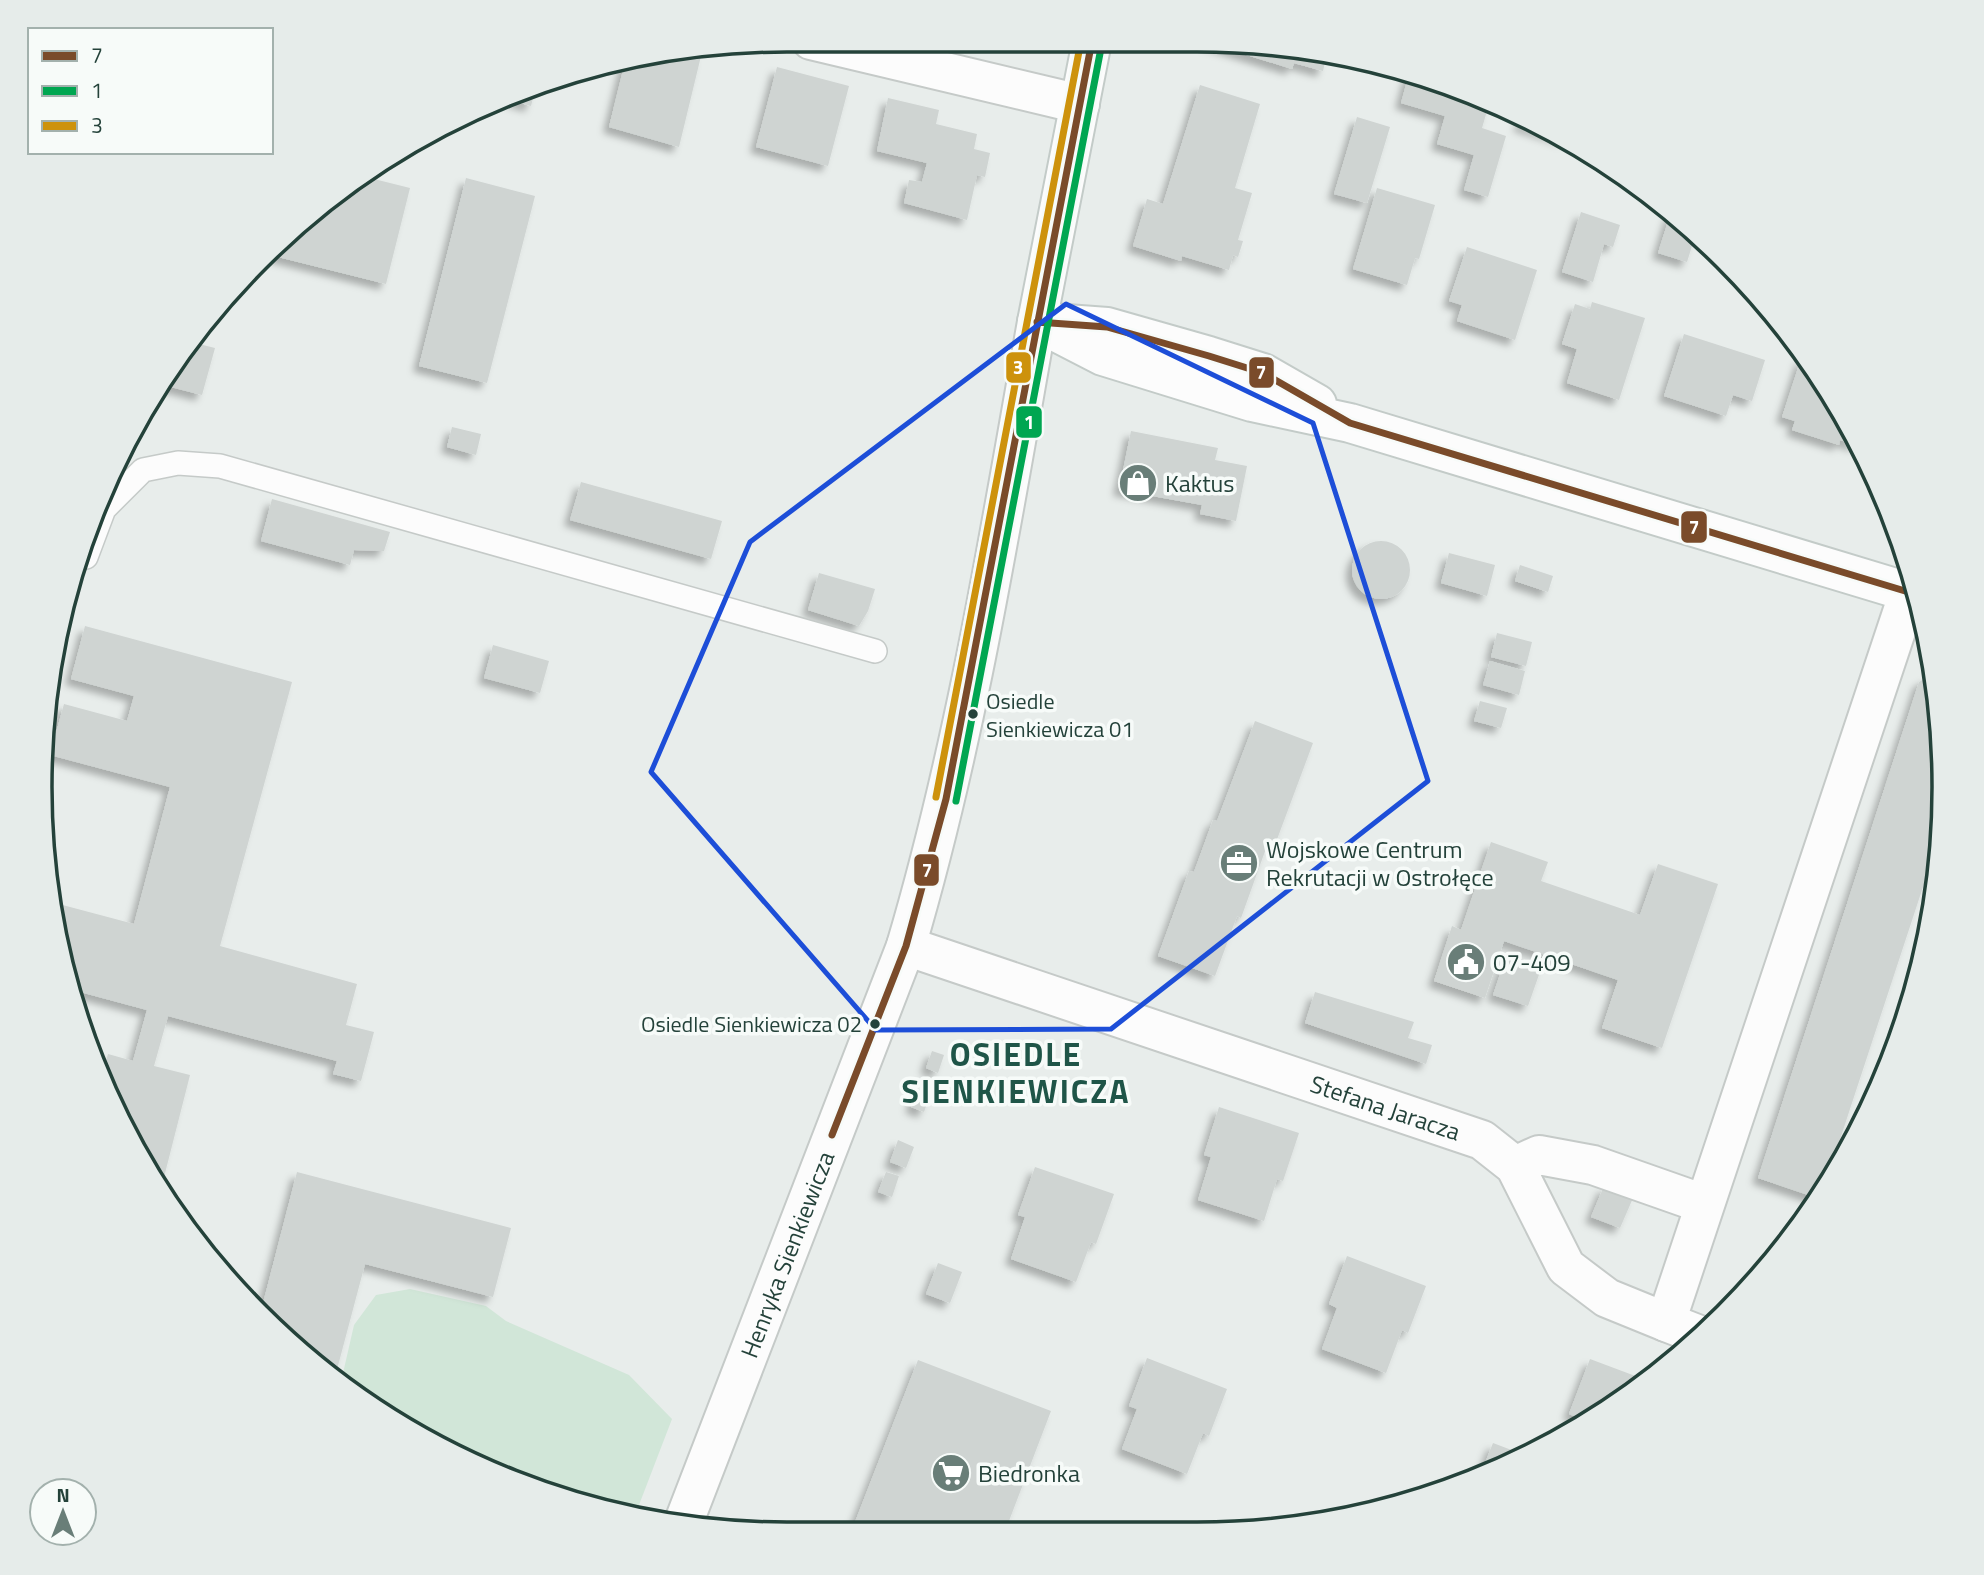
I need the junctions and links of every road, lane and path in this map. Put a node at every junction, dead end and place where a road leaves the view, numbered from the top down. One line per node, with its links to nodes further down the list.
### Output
1 (868, 52): 3 (street)
2 (1090, 52): 3 (street, Henryka Sienkiewicza)
3 (1080, 104): 4 (street, Henryka Sienkiewicza)
4 (1037, 322): 6 (street); 9 (street, Henryka Sienkiewicza)
5 (109, 504): 8 (lane)
6 (1904, 592)
7 (1908, 606): 11 (street)
8 (876, 651)
9 (906, 947): 10 (street, Stefana Jaracza); 14 (street, Henryka Sienkiewicza)
10 (1515, 1166): 11 (street); 12 (street)
11 (1704, 1203): 12 (street)
12 (1666, 1322): 13 (street)
13 (1690, 1331)
14 (686, 1515)

